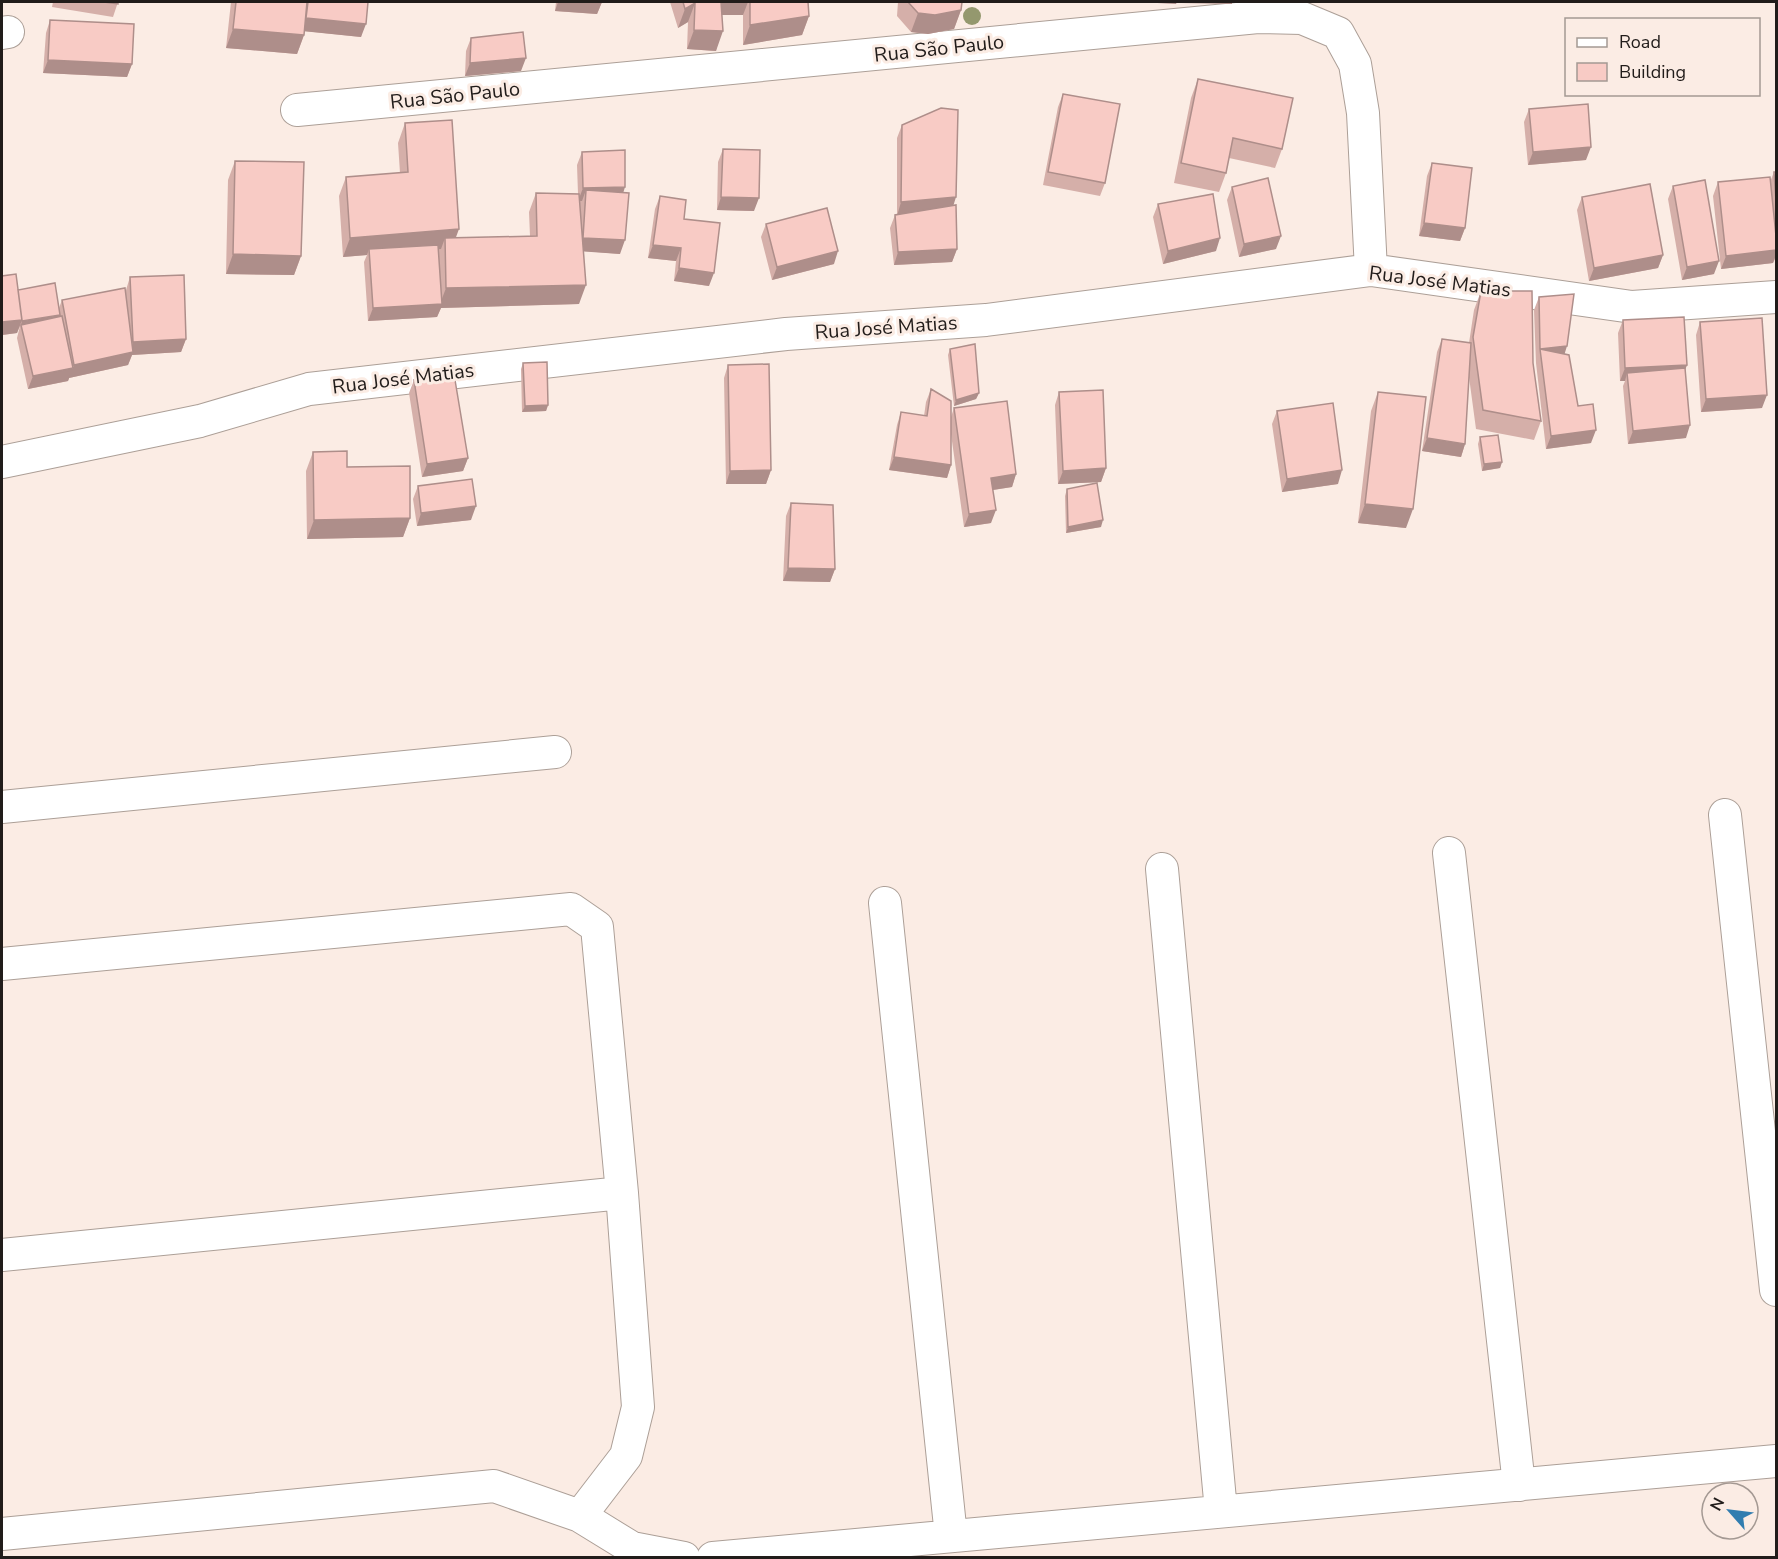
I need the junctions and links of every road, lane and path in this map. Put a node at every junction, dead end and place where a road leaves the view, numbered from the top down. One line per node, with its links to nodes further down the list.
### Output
1 (297, 110): 2 (street, Rua São Paulo)
2 (1371, 270): 3 (street, Rua José Matias); 4 (street, Rua José Matias)
3 (1776, 297)
4 (2, 462)
5 (555, 752): 6 (street)
6 (2, 807)
7 (1725, 815): 14 (street)
8 (1449, 853): 16 (street)
9 (1162, 869): 17 (street)
10 (885, 903): 20 (street)
11 (2, 964): 12 (street)
12 (622, 1193): 13 (street); 18 (street)
13 (2, 1255)
14 (1776, 1290)
15 (1776, 1461): 16 (street)
16 (1519, 1485): 17 (street)
17 (1221, 1511): 20 (street)
18 (580, 1516): 19 (street); 21 (street)
19 (2, 1534)
20 (951, 1536): 22 (street)
21 (684, 1557)
22 (713, 1557)

